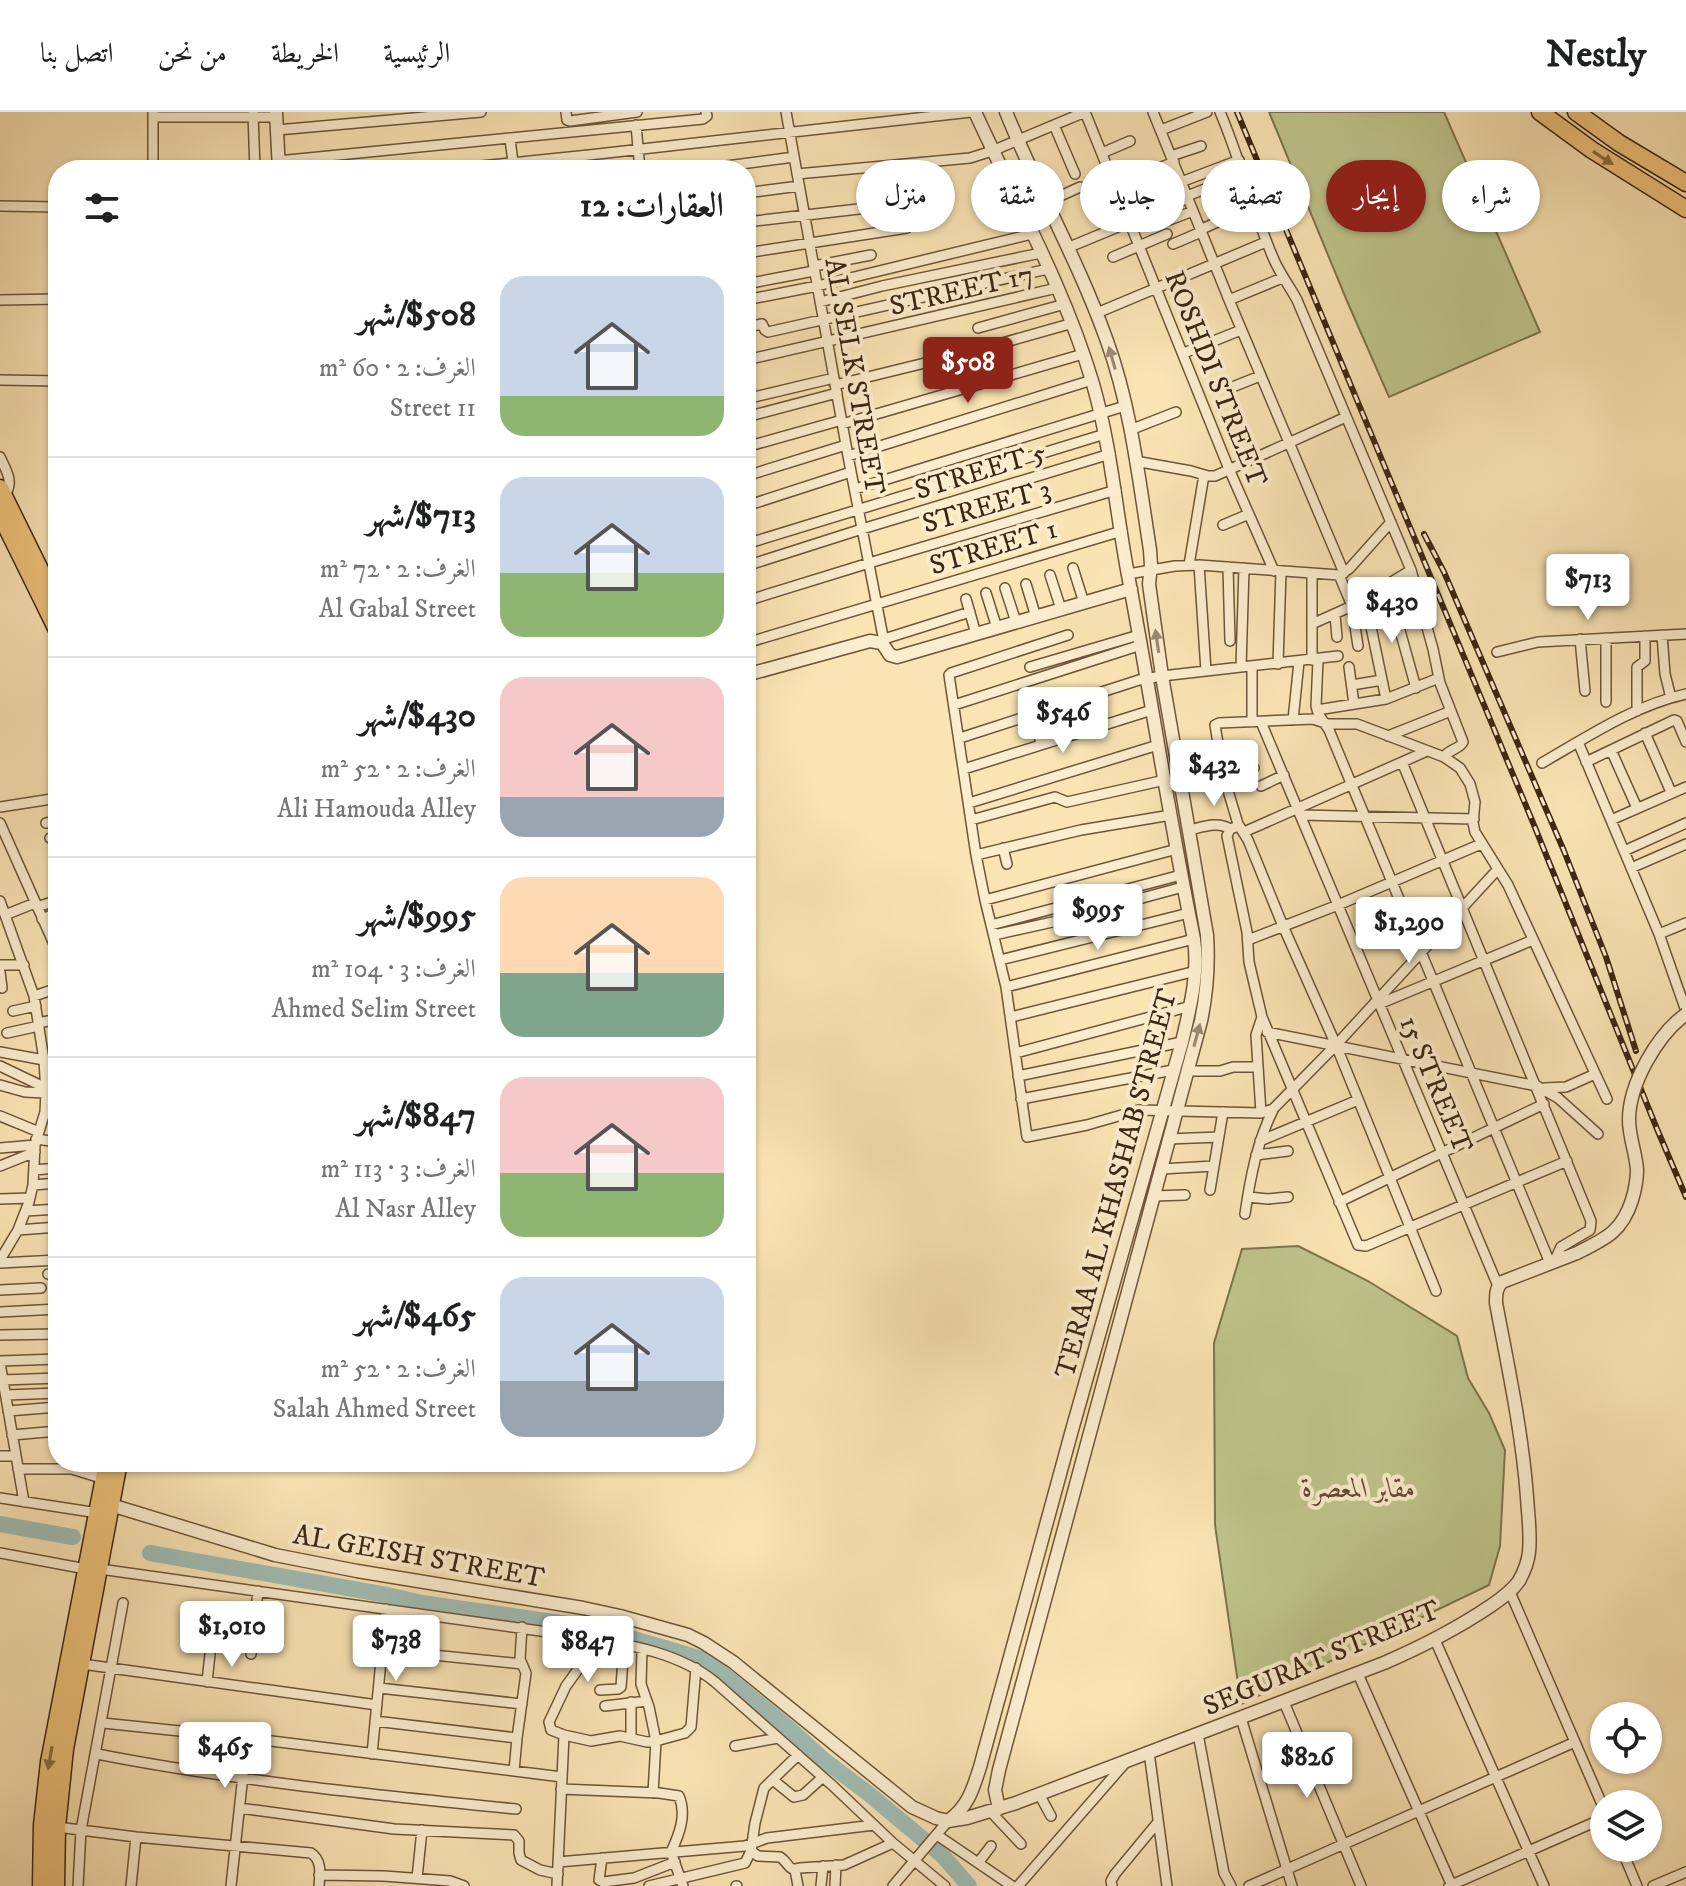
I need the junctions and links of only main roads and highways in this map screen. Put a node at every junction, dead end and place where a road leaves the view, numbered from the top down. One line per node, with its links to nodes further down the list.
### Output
1 (1540, 112): 4 (highway, one-way to 4)
2 (1576, 112): 3 (highway)
3 (1686, 183)
4 (1686, 209)
5 (2, 492): 7 (highway)
6 (0, 514): 8 (highway)
7 (48, 586)
8 (48, 612)
9 (106, 1472): 11 (highway)
10 (116, 1472): 11 (highway)
11 (105, 1509): 12 (highway)
12 (93, 1569): 13 (highway, one-way to 13); 14 (highway)
13 (41, 1886)
14 (56, 1886)

